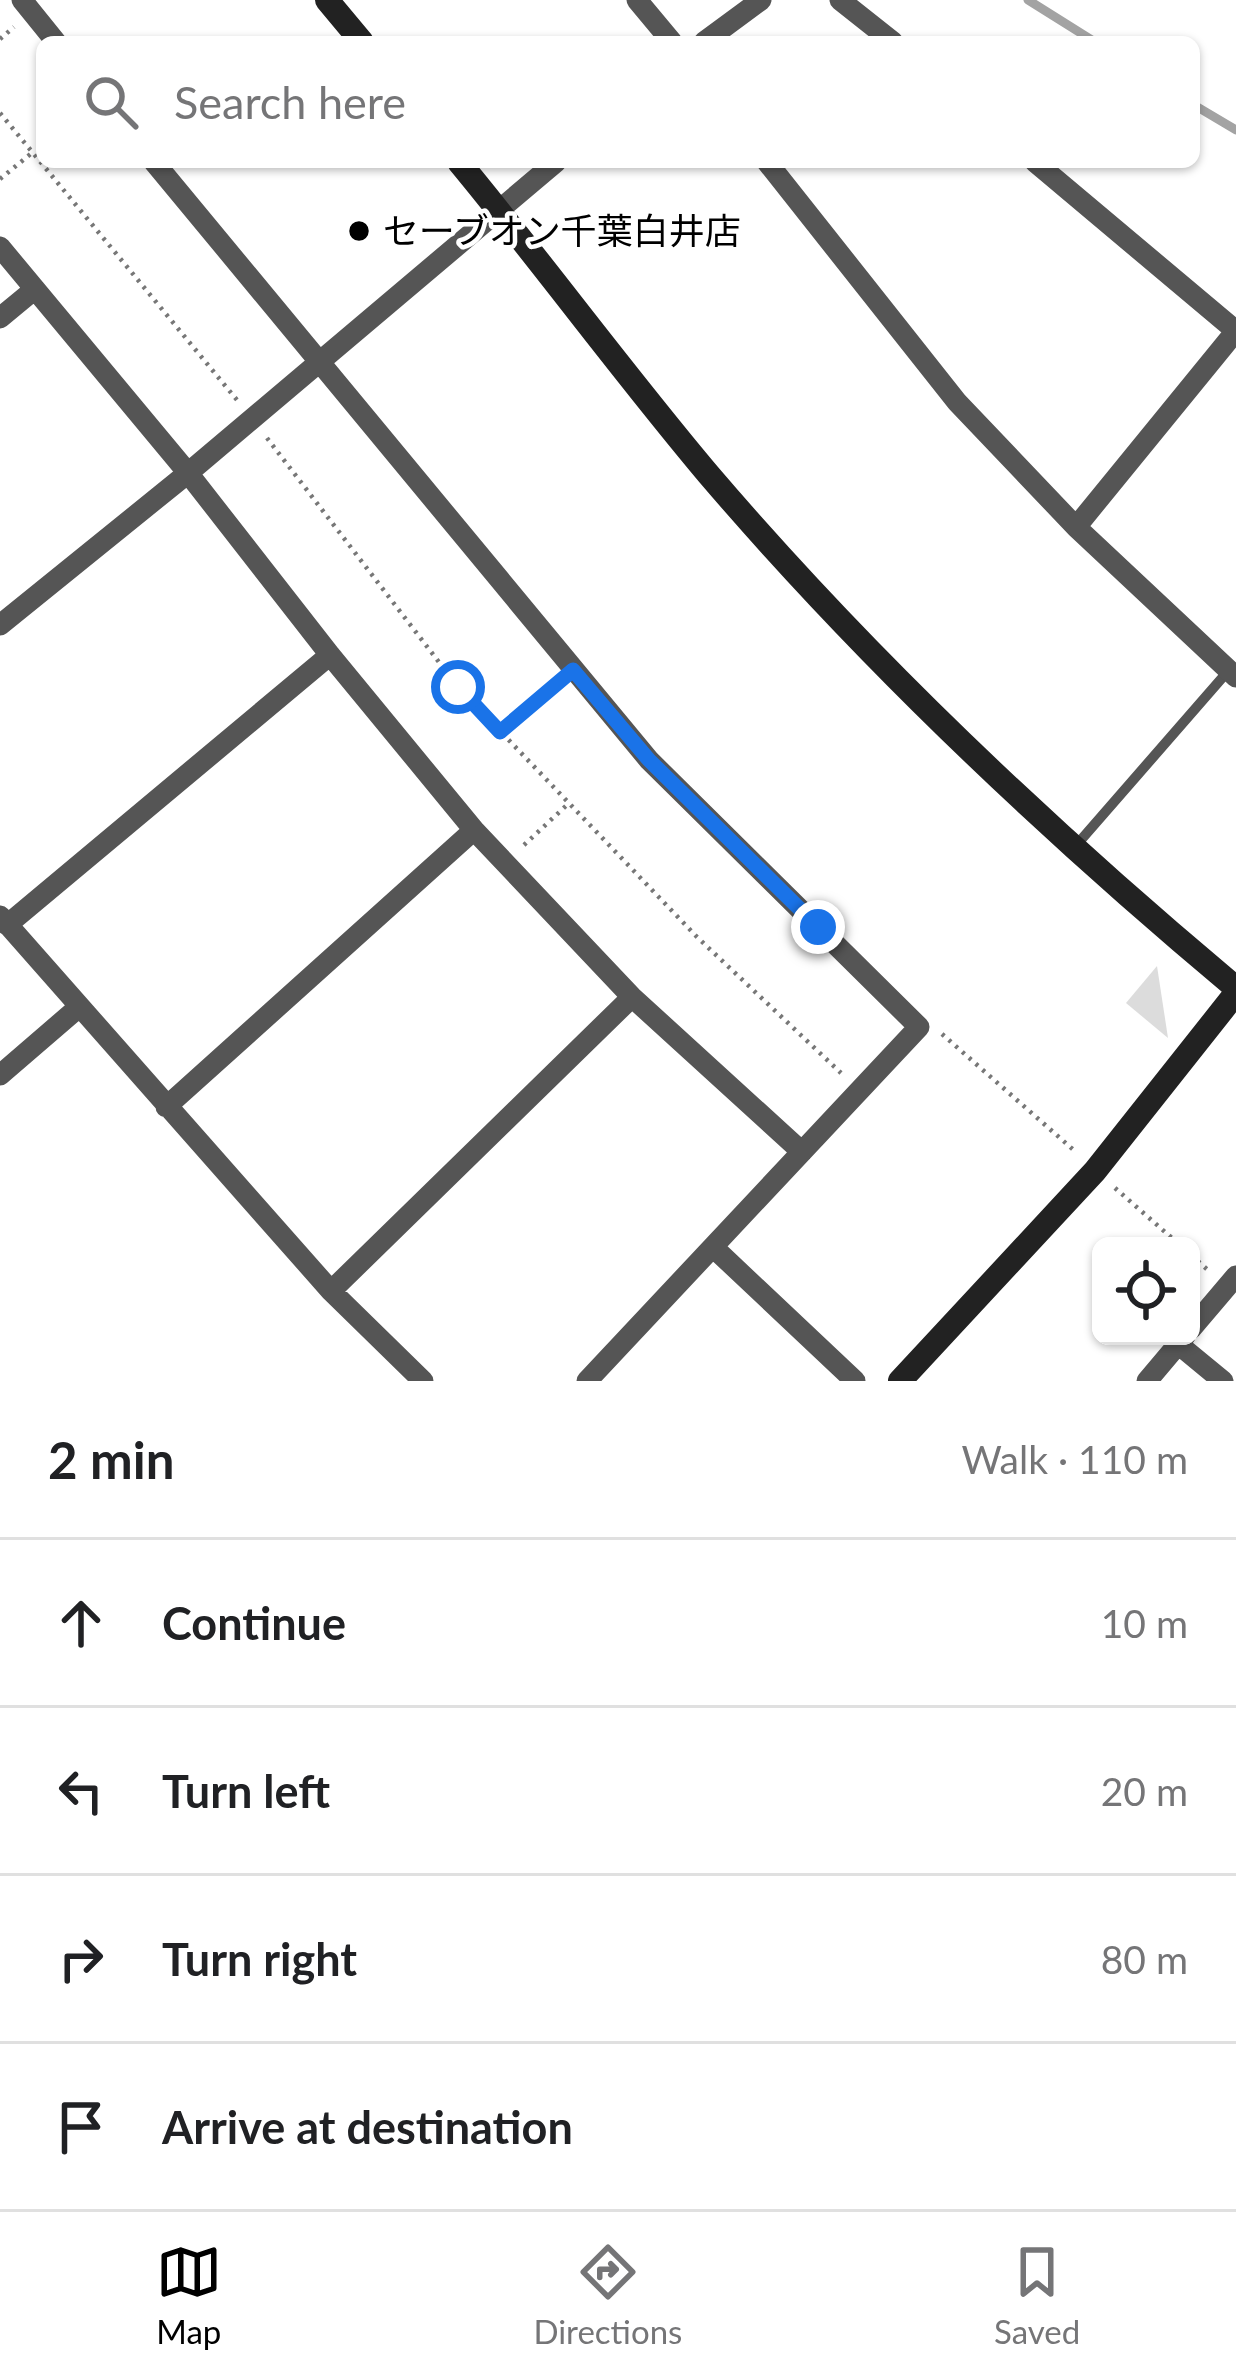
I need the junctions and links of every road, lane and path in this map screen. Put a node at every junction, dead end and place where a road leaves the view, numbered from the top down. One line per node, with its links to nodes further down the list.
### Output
1 (22, 0): 6 (street)
2 (327, 0): 7 (street)
3 (637, 0): 8 (street)
4 (760, 0): 9 (street)
5 (840, 0): 10 (street)
6 (51, 36)
7 (357, 36)
8 (667, 36)
9 (712, 36)
10 (885, 36)
11 (0, 113): 12 (path)
12 (33, 152): 13 (path); 20 (path)
13 (36, 156)
14 (46, 168): 26 (path)
15 (159, 168): 25 (street)
16 (464, 168): 21 (street)
17 (549, 168): 21 (street)
18 (772, 168): 28 (street)
19 (1042, 168): 28 (street)
20 (0, 179)
21 (498, 209): 25 (street); 36 (street)
22 (0, 247): 23 (street)
23 (35, 289): 24 (street); 27 (street)
24 (0, 318)
25 (316, 362): 26 (street); 31 (street)
26 (252, 418): 27 (street); 33 (path)
27 (188, 473): 29 (street); 30 (street)
28 (1076, 527): 32 (street)
29 (0, 625)
30 (330, 655): 35 (street); 38 (street)
31 (573, 670): 33 (path); 42 (street)
32 (1232, 674): 36 (lane)
33 (500, 732): 34 (path)
34 (568, 804): 37 (path); 44 (path)
35 (474, 830): 37 (street); 45 (street)
36 (1073, 849): 39 (street)
37 (505, 862): 40 (street)
38 (4, 921): 41 (street)
39 (1236, 990): 59 (street)
40 (632, 997): 46 (street); 52 (street)
41 (79, 1007): 43 (street); 45 (street)
42 (919, 1027): 44 (street); 47 (path)
43 (0, 1075)
44 (860, 1091): 46 (street)
45 (166, 1107): 52 (street)
46 (802, 1153): 50 (street)
47 (1082, 1157)
48 (1106, 1181): 49 (path)
49 (1170, 1237)
50 (714, 1248): 57 (street); 58 (street)
51 (1236, 1276): 53 (street)
52 (332, 1291): 56 (street)
53 (1200, 1318)
54 (1177, 1345): 60 (street)
55 (1193, 1345): 61 (street)
56 (423, 1381)
57 (587, 1381)
58 (855, 1381)
59 (900, 1381)
60 (1147, 1381)
61 (1223, 1381)

